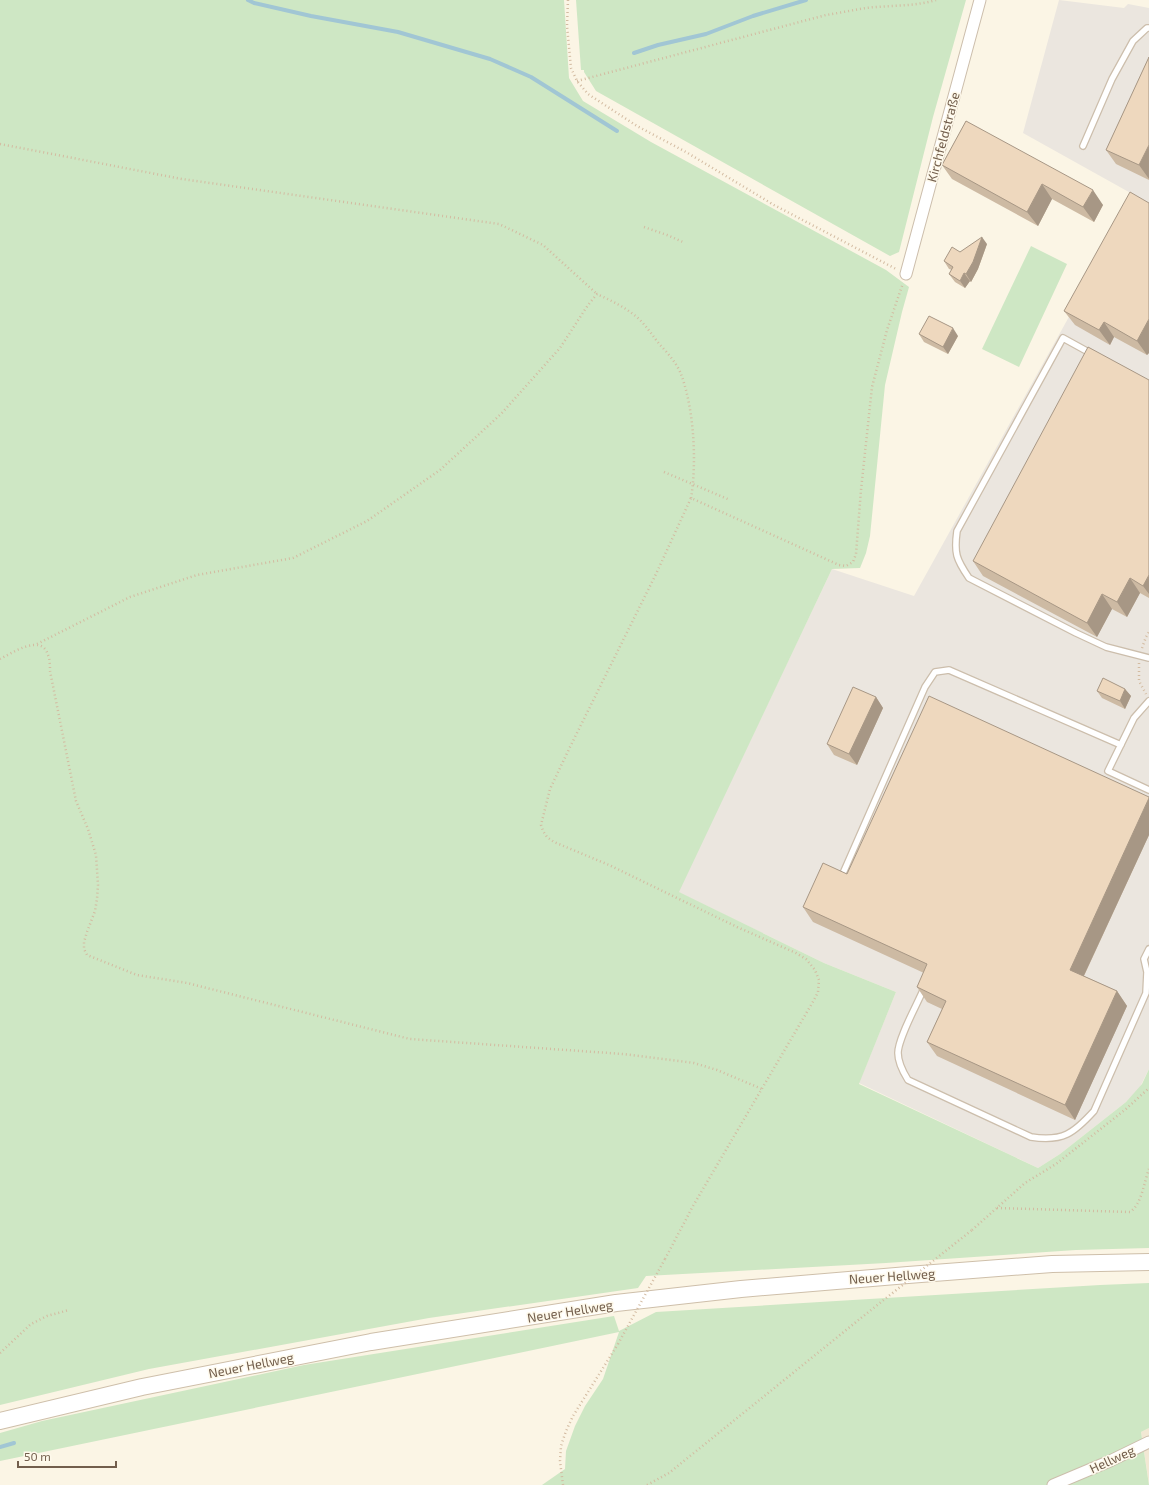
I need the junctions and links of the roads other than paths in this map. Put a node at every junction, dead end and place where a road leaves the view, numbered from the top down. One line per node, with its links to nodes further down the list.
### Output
1 (980, 0): 4 (street, Kirchfeldstraße)
2 (1149, 28): 3 (lane)
3 (1083, 146)
4 (906, 274)
5 (1096, 356): 6 (lane)
6 (1149, 658)
7 (1149, 701): 8 (lane)
8 (1121, 745): 9 (lane); 10 (lane)
9 (1149, 790)
10 (844, 871)
11 (1149, 950): 12 (lane)
12 (926, 985)
13 (1149, 1262): 14 (main road, Neuer Hellweg)
14 (0, 1421)
15 (1149, 1442): 16 (street, Hellweg)
16 (1053, 1485)

